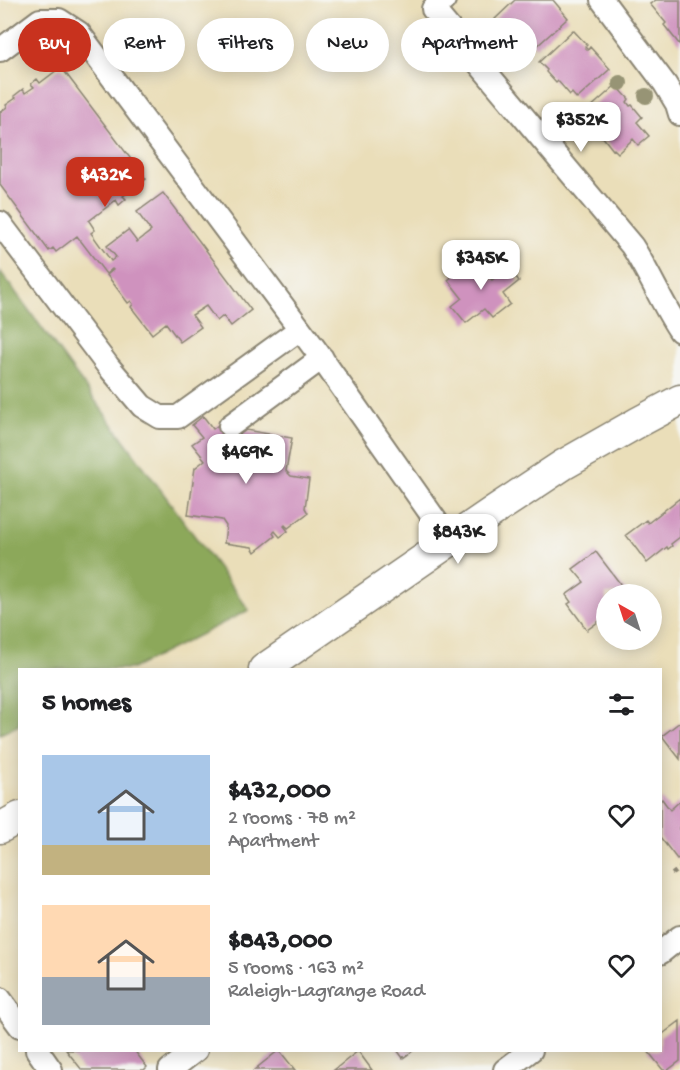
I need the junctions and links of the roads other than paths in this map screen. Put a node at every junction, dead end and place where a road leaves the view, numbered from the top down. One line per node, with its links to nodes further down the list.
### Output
1 (602, 0): 4 (street)
2 (439, 5): 7 (street)
3 (0, 50): 6 (street)
4 (680, 114)
5 (0, 223): 6 (street)
6 (300, 329): 8 (street)
7 (680, 331)
8 (322, 358): 10 (street); 11 (street)
9 (680, 400): 11 (main road)
10 (230, 426)
11 (450, 541): 12 (main road)
12 (265, 668)
13 (18, 819): 14 (main road)
14 (0, 828)
15 (680, 938): 16 (street)
16 (662, 951)
17 (0, 999): 18 (street)
18 (18, 1023)
19 (38, 1052): 22 (street)
20 (193, 1052): 23 (street)
21 (528, 1052): 24 (street)
22 (51, 1070)
23 (170, 1070)
24 (505, 1070)

